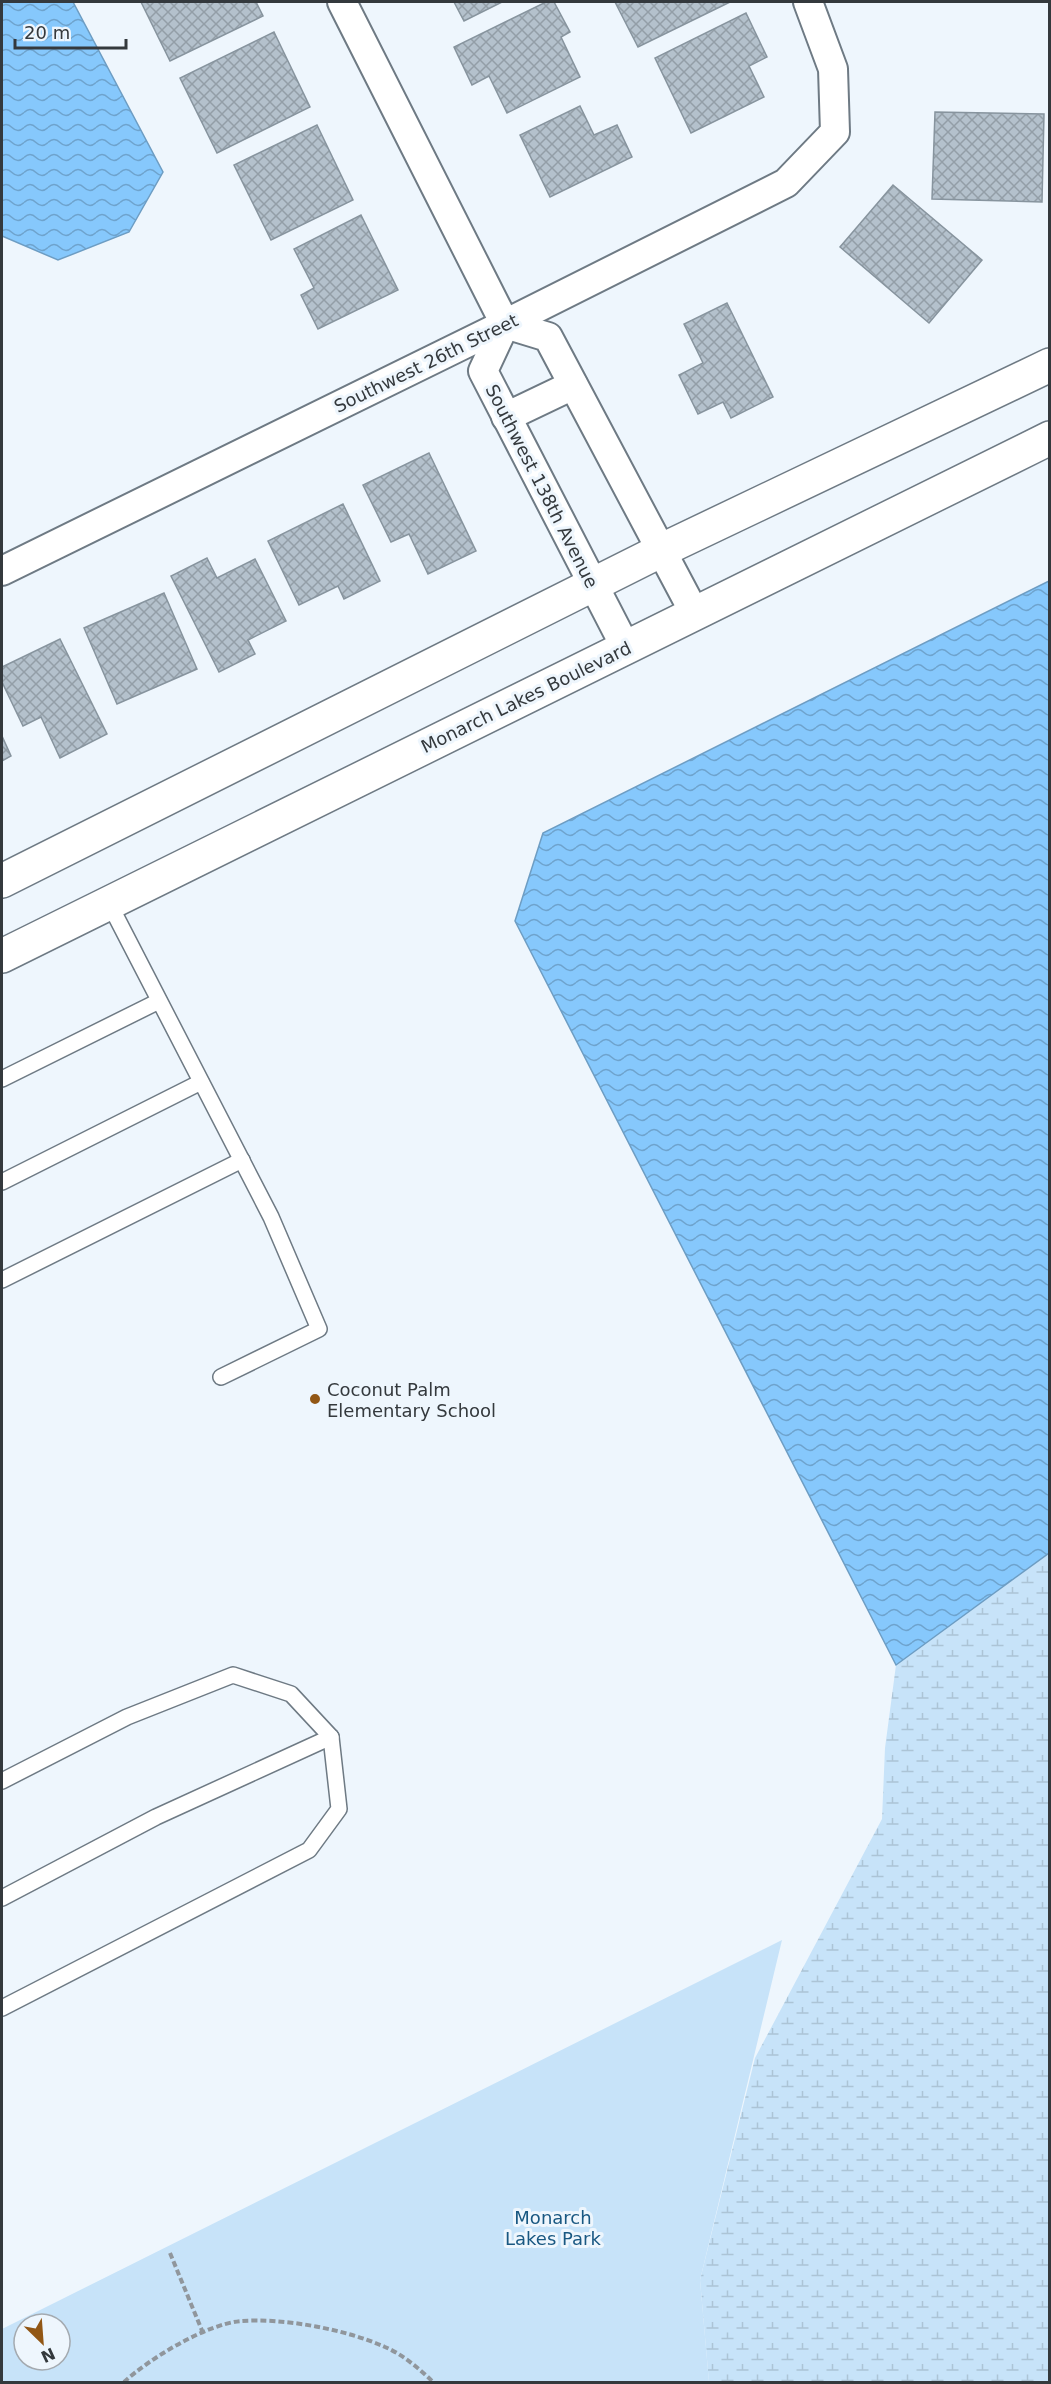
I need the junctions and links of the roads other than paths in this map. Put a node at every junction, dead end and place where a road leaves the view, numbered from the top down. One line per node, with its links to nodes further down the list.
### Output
1 (342, 2): 3 (street)
2 (808, 2): 3 (street, Southwest 26th Street)
3 (505, 324): 5 (street); 6 (street, Southwest 138th Avenue); 9 (street, Southwest 26th Street)
4 (1050, 365): 8 (street)
5 (573, 385): 6 (street); 8 (street)
6 (506, 417): 10 (street, Southwest 138th Avenue)
7 (1048, 438): 11 (street, Monarch Lakes Boulevard)
8 (660, 550): 10 (street); 11 (street)
9 (2, 571)
10 (593, 585): 12 (street, Southwest 138th Avenue); 13 (street)
11 (695, 614): 12 (street, Monarch Lakes Boulevard)
12 (626, 648): 14 (street, Monarch Lakes Boulevard)
13 (2, 881)
14 (109, 903): 15 (street, Monarch Lakes Boulevard); 16 (lane)
15 (2, 957)
16 (159, 1001): 17 (lane); 18 (lane)
17 (2, 1079)
18 (201, 1082): 19 (lane); 20 (lane)
19 (242, 1160): 21 (lane); 22 (lane)
20 (2, 1182)
21 (2, 1280)
22 (221, 1377)
23 (331, 1737): 24 (lane); 25 (lane); 26 (lane)
24 (2, 1781)
25 (2, 1898)
26 (2, 2008)

